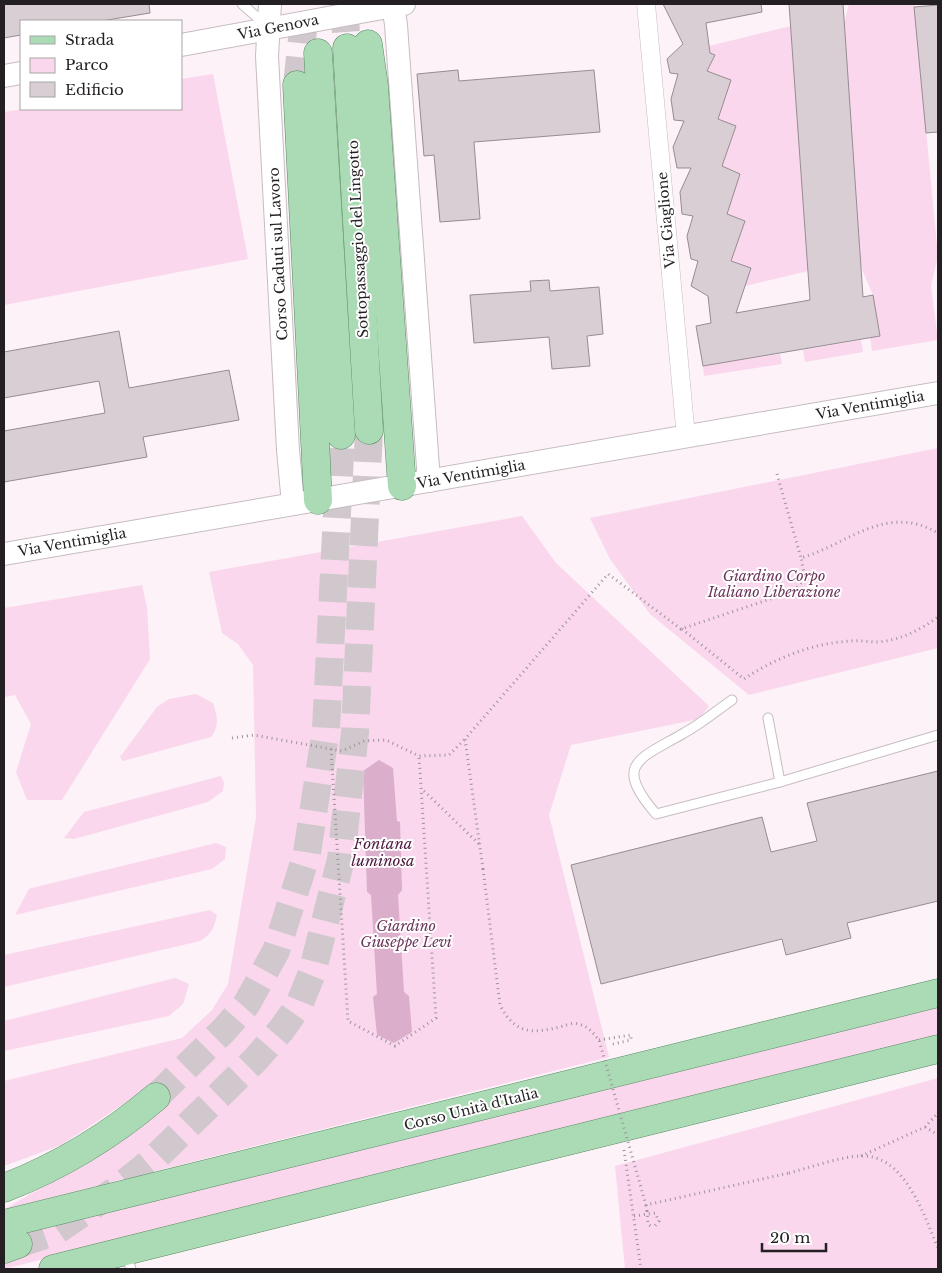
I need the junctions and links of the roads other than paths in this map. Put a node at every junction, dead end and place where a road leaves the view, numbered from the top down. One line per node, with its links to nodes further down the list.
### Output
1 (242, 4): 5 (lane)
2 (270, 4): 5 (street, Corso Caduti sul Lavoro)
3 (396, 4): 5 (street, Via Genova); 15 (street)
4 (646, 4): 14 (street, Via Giaglione)
5 (270, 28): 6 (street, Via Genova); 17 (street, Corso Caduti sul Lavoro)
6 (182, 45)
7 (318, 53): 13 (main road, Sottopassaggio del Lingotto)
8 (20, 73): 9 (street)
9 (4, 76)
10 (297, 85): 17 (main road)
11 (938, 393): 14 (street, Via Ventimiglia)
12 (369, 430): 16 (main road, Sottopassaggio del Lingotto)
13 (341, 435)
14 (686, 437): 15 (street, Via Ventimiglia)
15 (429, 481): 16 (street, Via Ventimiglia)
16 (402, 486): 17 (street, Via Ventimiglia)
17 (306, 502): 18 (street, Via Ventimiglia)
18 (4, 554)
19 (732, 700): 22 (lane)
20 (768, 718): 22 (lane)
21 (938, 735): 22 (lane)
22 (780, 782)
23 (938, 994): 27 (main road, Corso Unità d'Italia)
24 (938, 1049): 28 (main road)
25 (156, 1097): 26 (main road)
26 (4, 1188)
27 (8, 1239)
28 (128, 1260): 29 (main road)
29 (53, 1269)

